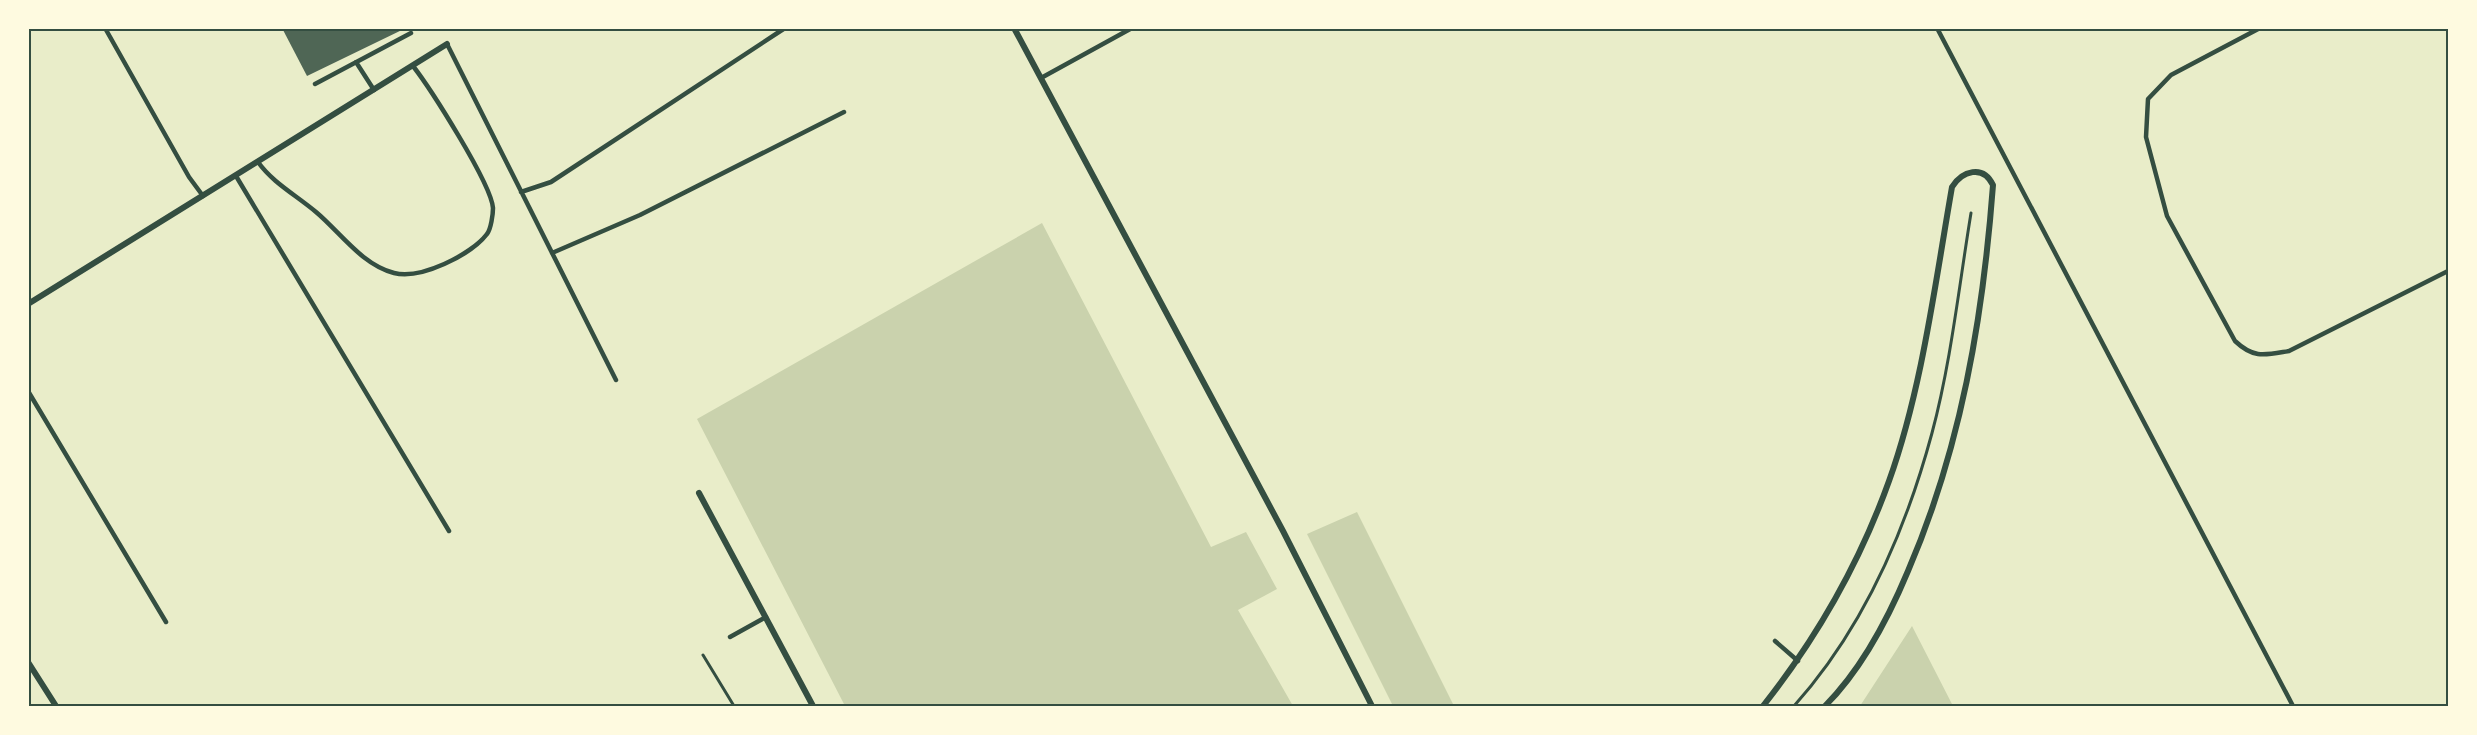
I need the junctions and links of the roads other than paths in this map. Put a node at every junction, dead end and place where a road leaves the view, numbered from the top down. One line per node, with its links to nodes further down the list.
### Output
1 (105, 28): 18 (lane)
2 (785, 28): 17 (lane)
3 (1014, 28): 11 (street)
4 (1132, 28): 11 (lane)
5 (1937, 28): 38 (lane)
6 (2260, 28): 20 (lane)
7 (411, 33): 9 (lane)
8 (447, 44): 10 (street); 17 (lane)
9 (356, 62): 12 (lane); 13 (lane)
10 (413, 66): 13 (street); 15 (lane)
11 (1041, 78): 35 (street)
12 (315, 84)
13 (374, 90): 15 (street)
14 (844, 112): 19 (lane)
15 (258, 162): 16 (street)
16 (236, 176): 18 (street); 26 (lane)
17 (521, 192): 19 (lane)
18 (203, 196): 22 (street)
19 (552, 253): 23 (lane)
20 (2448, 271)
21 (28, 295): 22 (lane)
22 (31, 303)
23 (616, 380)
24 (28, 391): 28 (lane)
25 (699, 493): 27 (street)
26 (449, 531)
27 (766, 617): 29 (lane); 34 (street)
28 (166, 622)
29 (730, 637)
30 (1775, 641): 31 (lane)
31 (1799, 661): 36 (street); 37 (street)
32 (28, 662): 33 (street)
33 (53, 706)
34 (813, 706)
35 (1372, 706)
36 (1763, 706)
37 (1825, 706)
38 (2293, 706)

